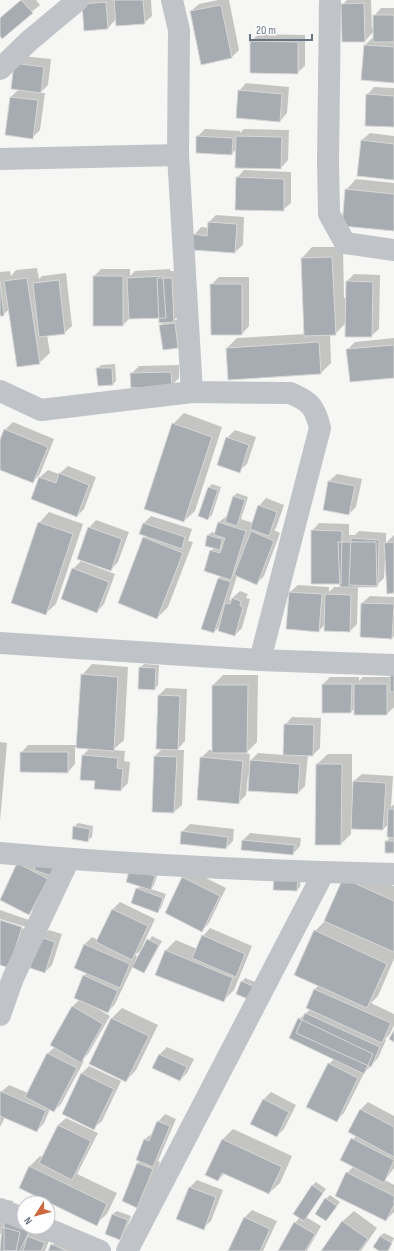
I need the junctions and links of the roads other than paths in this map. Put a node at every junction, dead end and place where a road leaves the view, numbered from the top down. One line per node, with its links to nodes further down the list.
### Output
1 (78, 0): 4 (street)
2 (172, 0): 5 (street)
3 (330, 3): 7 (street)
4 (0, 69)
5 (178, 155): 6 (street); 9 (street)
6 (0, 158)
7 (394, 250)
8 (0, 391): 9 (street)
9 (192, 392): 11 (street)
10 (0, 643): 11 (street)
11 (260, 660): 12 (street)
12 (394, 665)
13 (0, 853): 14 (street)
14 (69, 859): 15 (street); 17 (street)
15 (324, 872): 16 (street); 21 (street)
16 (394, 874)
17 (0, 1015)
18 (0, 1208): 19 (street)
19 (16, 1215)
20 (56, 1232): 22 (street)
21 (133, 1249)
22 (100, 1251)

